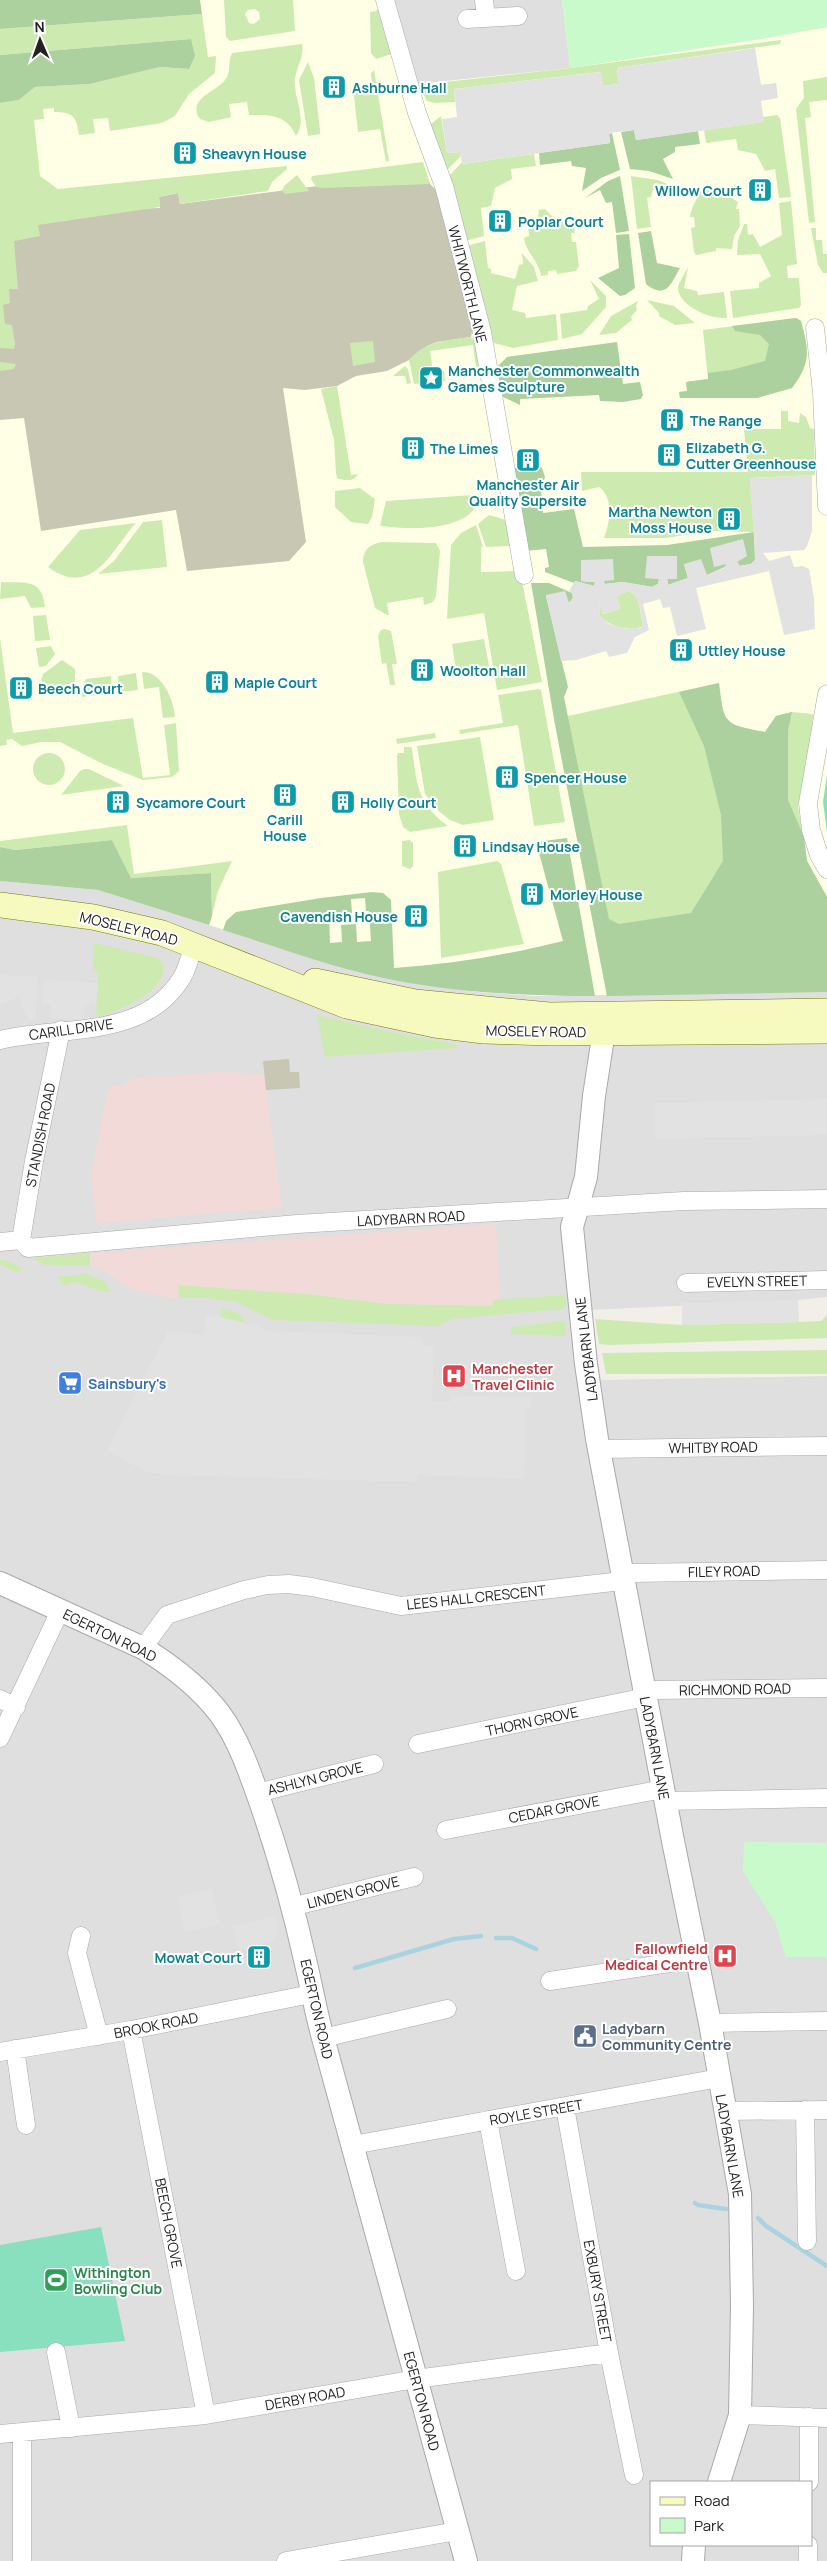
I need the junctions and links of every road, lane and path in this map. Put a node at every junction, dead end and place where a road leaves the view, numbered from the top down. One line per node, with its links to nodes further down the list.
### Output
1 (386, 0): 8 (street, WHITWORTH LANE)
2 (484, 0): 5 (street)
3 (518, 16): 5 (street)
4 (467, 18): 5 (street)
5 (486, 18)
6 (815, 328): 7 (street)
7 (827, 506)
8 (524, 575)
9 (827, 694): 10 (street)
10 (827, 868)
11 (0, 905): 12 (main road, MOSELEY ROAD)
12 (194, 945): 14 (main road, MOSELEY ROAD); 15 (street, CARILL DRIVE)
13 (827, 1011): 14 (main road, MOSELEY ROAD)
14 (604, 1022): 16 (main road, MOSELEY ROAD); 19 (street, LADYBARN LANE)
15 (61, 1030): 17 (street, CARILL DRIVE); 20 (street, STANDISH ROAD)
16 (827, 1031)
17 (0, 1040)
18 (827, 1199): 19 (street, LADYBARN ROAD)
19 (577, 1209): 20 (street, LADYBARN ROAD); 25 (street, LADYBARN LANE)
20 (21, 1240): 21 (street, LADYBARN ROAD)
21 (0, 1242)
22 (827, 1280): 23 (street, EVELYN STREET)
23 (686, 1282)
24 (827, 1446): 25 (street, WHITBY ROAD)
25 (600, 1449): 27 (street, LADYBARN LANE)
26 (827, 1570): 27 (street, FILEY ROAD)
27 (622, 1578): 30 (street, LEES HALL CRESCENT); 32 (street, LADYBARN LANE)
28 (0, 1583): 29 (street, EGERTON ROAD)
29 (60, 1611): 30 (street, EGERTON ROAD); 33 (street)
30 (142, 1648): 37 (street, EGERTON ROAD)
31 (827, 1688): 32 (street, RICHMOND ROAD)
32 (645, 1696): 35 (street, THORN GROVE); 38 (street, LADYBARN LANE)
33 (8, 1703): 34 (street)
34 (0, 1738)
35 (418, 1744)
36 (374, 1764): 37 (street, ASHLYN GROVE)
37 (257, 1793): 42 (street, EGERTON ROAD)
38 (664, 1795): 39 (street, CEDAR GROVE); 40 (street, CEDAR GROVE); 44 (street, LADYBARN LANE)
39 (827, 1798)
40 (446, 1830)
41 (414, 1877): 42 (street, LINDEN GROVE)
42 (291, 1907): 46 (street, EGERTON ROAD)
43 (82, 1936): 51 (street)
44 (696, 1959): 45 (street); 49 (street, LADYBARN LANE)
45 (550, 1981)
46 (311, 1994): 50 (street, BROOK ROAD); 52 (street, EGERTON ROAD)
47 (447, 2009): 52 (street)
48 (827, 2020): 49 (street)
49 (710, 2023): 54 (street, LADYBARN LANE)
50 (132, 2030): 51 (street, BROOK ROAD); 67 (street, BEECH GROVE)
51 (100, 2036): 53 (street, BROOK ROAD)
52 (323, 2038): 61 (street, EGERTON ROAD)
53 (7, 2050): 60 (street)
54 (719, 2078): 55 (street, ROYLE STREET); 58 (street, LADYBARN LANE)
55 (565, 2106): 59 (street, ROYLE STREET); 65 (street, EXBURY STREET)
56 (806, 2110): 57 (street); 58 (street); 62 (street)
57 (827, 2110)
58 (724, 2111): 68 (street, LADYBARN LANE)
59 (488, 2120): 61 (street, ROYLE STREET); 63 (street)
60 (26, 2124)
61 (353, 2145): 66 (street, EGERTON ROAD)
62 (807, 2241)
63 (516, 2271)
64 (56, 2352): 71 (street)
65 (609, 2353): 66 (street, DERBY ROAD); 74 (street, EXBURY STREET)
66 (416, 2379): 67 (street, DERBY ROAD); 77 (street, EGERTON ROAD)
67 (206, 2415): 71 (street, DERBY ROAD)
68 (740, 2415): 69 (street); 75 (street, LADYBARN LANE)
69 (809, 2417): 70 (street); 76 (street)
70 (827, 2418)
71 (71, 2428): 72 (street, DERBY ROAD)
72 (22, 2433): 73 (street, DERBY ROAD); 81 (street)
73 (0, 2434)
74 (634, 2475)
75 (719, 2481)
76 (809, 2481)
77 (457, 2531): 80 (street); 83 (street, EGERTON ROAD)
78 (694, 2546): 84 (street)
79 (808, 2546): 85 (street)
80 (309, 2559): 82 (street)
81 (22, 2561)
82 (286, 2561)
83 (466, 2561)
84 (693, 2561)
85 (808, 2561)

